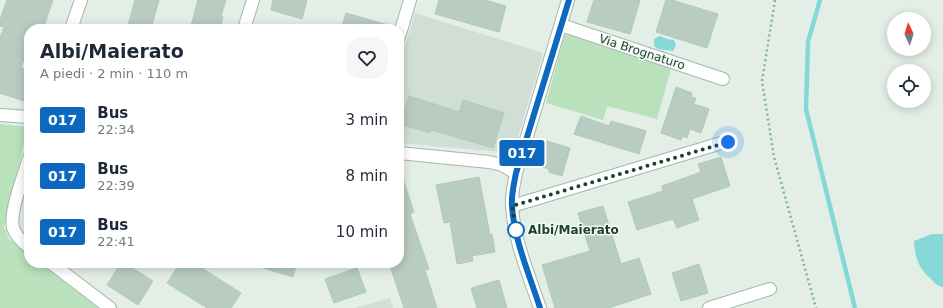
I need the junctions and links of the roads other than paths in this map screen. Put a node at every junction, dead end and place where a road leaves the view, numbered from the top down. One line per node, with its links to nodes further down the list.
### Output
1 (81, 0): 5 (street)
2 (253, 0): 6 (street)
3 (410, 0): 7 (street)
4 (568, 0): 8 (street)
5 (74, 24)
6 (246, 24)
7 (403, 24)
8 (561, 25): 9 (street, Via Brognaturo); 14 (street)
9 (723, 79)
10 (0, 115): 11 (street)
11 (24, 117)
12 (728, 142): 16 (street)
13 (404, 154): 14 (street)
14 (516, 173): 16 (street)
15 (24, 175): 17 (street)
16 (512, 206): 21 (street)
17 (24, 242)
18 (58, 268): 20 (street)
19 (770, 290): 22 (street)
20 (110, 308)
21 (540, 308)
22 (709, 308)

